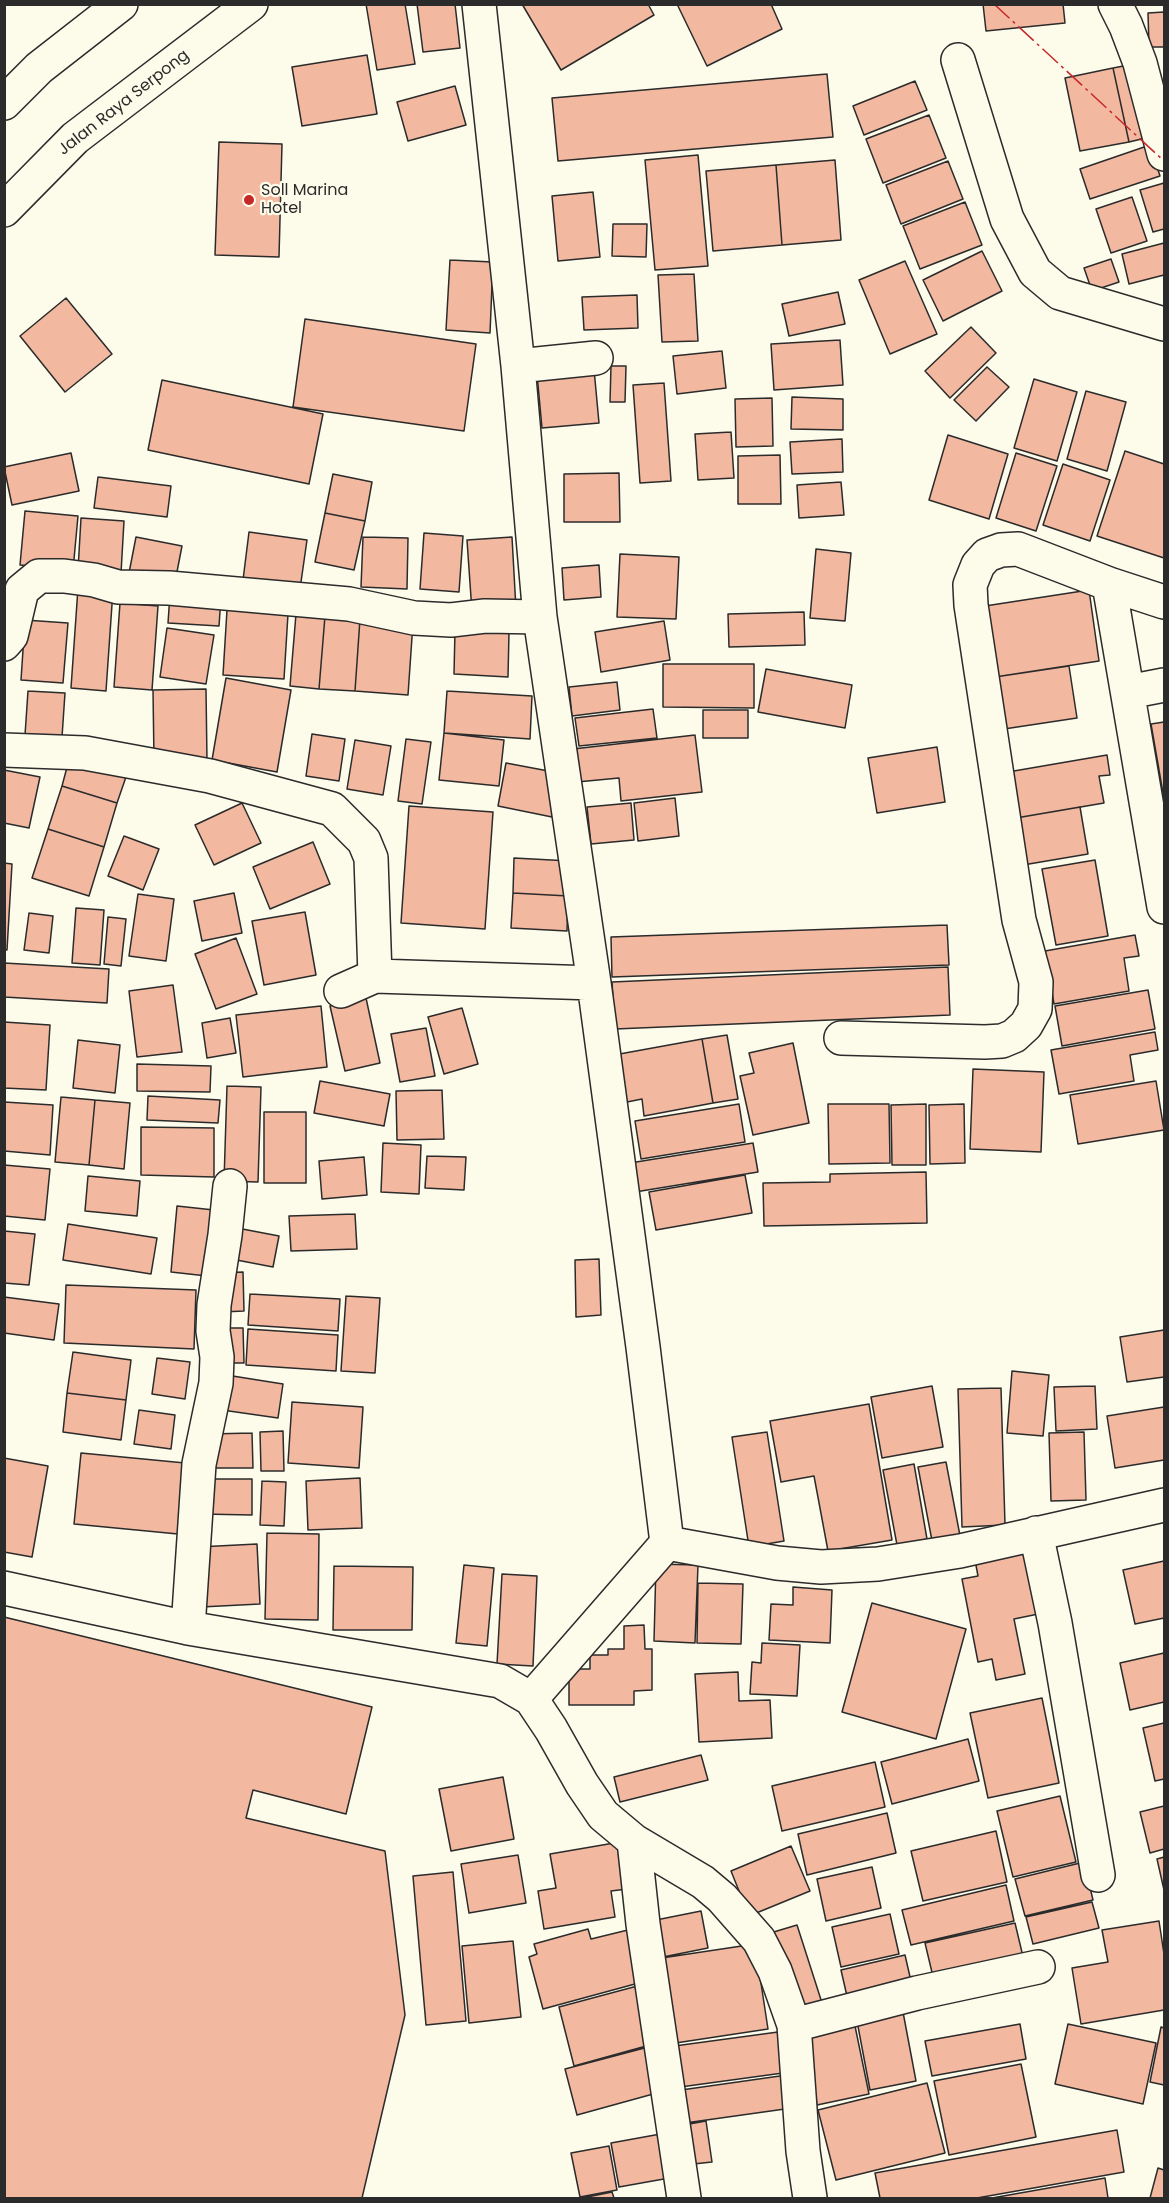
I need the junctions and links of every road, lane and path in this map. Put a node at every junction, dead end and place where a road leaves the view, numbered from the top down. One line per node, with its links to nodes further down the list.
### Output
1 (121, 4): 6 (street)
2 (251, 4): 8 (street, Jalan Raya Serpong)
3 (479, 4): 11 (street)
4 (1115, 4): 7 (street)
5 (958, 60): 9 (street)
6 (4, 103)
7 (1164, 154)
8 (4, 210)
9 (1164, 324)
10 (596, 358): 11 (street)
11 (518, 366): 14 (street)
12 (1109, 584): 13 (street); 17 (street); 23 (street)
13 (1164, 602)
14 (540, 617): 15 (street); 21 (street)
15 (4, 644)
16 (1164, 686): 17 (street)
17 (1128, 692): 19 (street)
18 (4, 750): 20 (street)
19 (1164, 907)
20 (375, 976): 21 (street); 22 (street)
21 (594, 983): 27 (street)
22 (341, 991)
23 (841, 1038)
24 (230, 1186): 29 (street)
25 (1164, 1505): 26 (street)
26 (1036, 1533): 27 (street); 32 (street)
27 (667, 1543): 30 (street)
28 (4, 1588): 29 (street)
29 (188, 1628): 30 (street)
30 (531, 1699): 31 (street)
31 (634, 1841): 34 (street); 35 (street)
32 (1098, 1875)
33 (1038, 1967): 34 (street)
34 (794, 2025): 36 (street)
35 (684, 2199)
36 (810, 2199)

